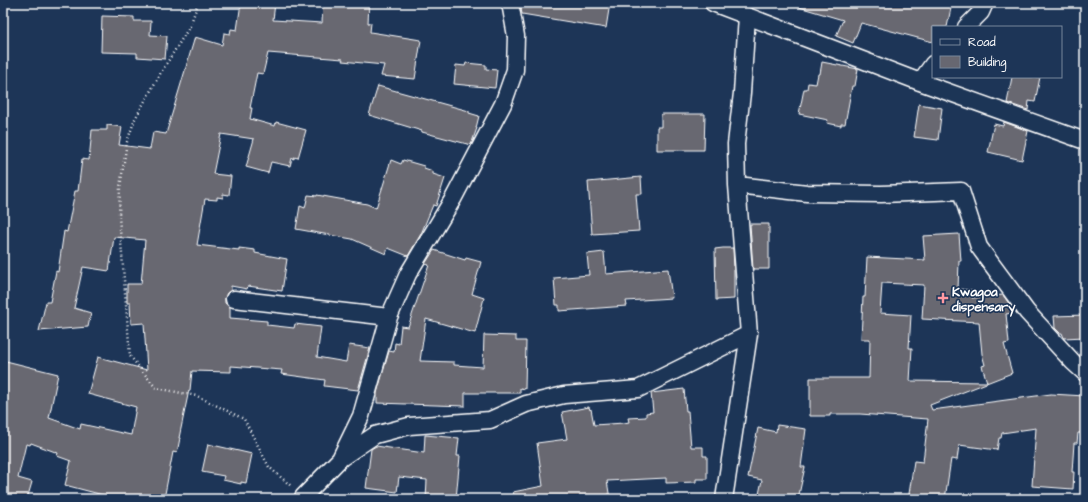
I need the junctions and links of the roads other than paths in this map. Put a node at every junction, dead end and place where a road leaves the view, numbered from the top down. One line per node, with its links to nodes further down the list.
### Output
1 (510, 3): 11 (street)
2 (713, 3): 4 (street)
3 (985, 3): 5 (street)
4 (747, 16): 7 (street); 9 (street)
5 (967, 26)
6 (932, 65): 7 (street)
7 (920, 82): 8 (street)
8 (1085, 141)
9 (737, 185): 12 (street); 13 (street)
10 (234, 299): 11 (street)
11 (390, 317): 14 (street)
12 (749, 334): 14 (street); 16 (street)
13 (1085, 373)
14 (341, 458): 15 (street)
15 (303, 498)
16 (724, 499)

